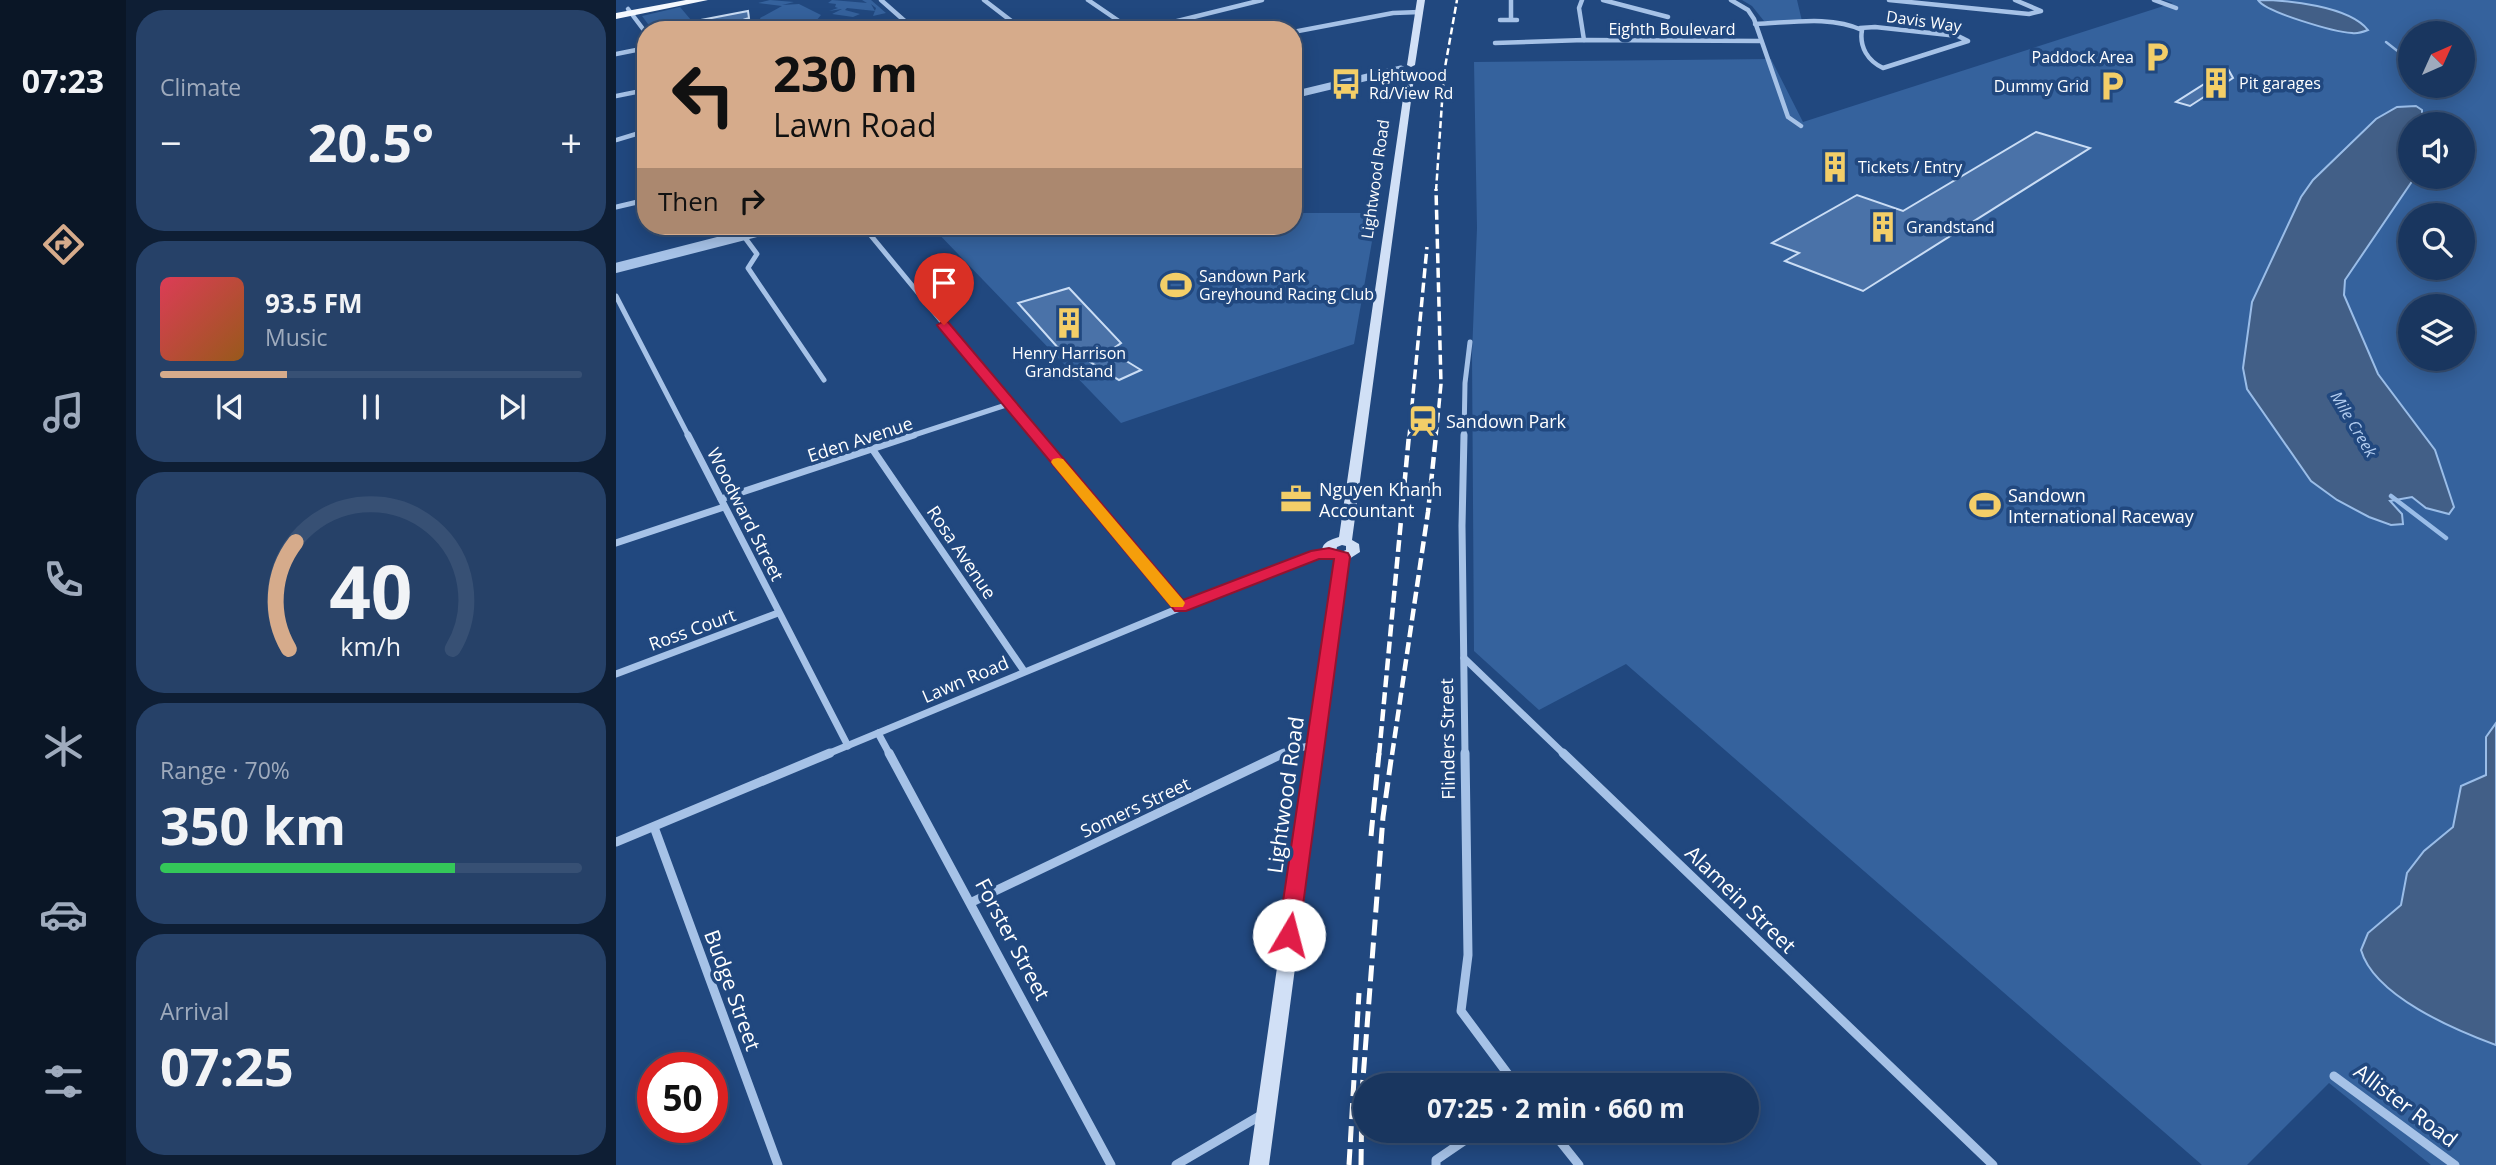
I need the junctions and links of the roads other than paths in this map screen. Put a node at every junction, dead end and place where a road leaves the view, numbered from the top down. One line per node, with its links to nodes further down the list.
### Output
1 (678, 0): 16 (highway)
2 (703, 0): 16 (highway)
3 (881, 0): 24 (street)
4 (984, 0): 25 (street)
5 (1088, 0): 26 (street)
6 (1262, 0): 27 (street)
7 (1421, 0): 17 (main road, Lightwood Road)
8 (1511, 0): 20 (street)
9 (1582, 0): 31 (street, Eighth Boulevard)
10 (1603, 0): 19 (street)
11 (1731, 0): 28 (street)
12 (1890, 0): 13 (street)
13 (2015, 0)
14 (2154, 0): 15 (street)
15 (2176, 8)
16 (629, 11): 18 (highway); 23 (street)
17 (1420, 12): 30 (street); 36 (main road, Lightwood Road)
18 (616, 14)
19 (1675, 16)
20 (1511, 19): 21 (street); 22 (street)
21 (1500, 20)
22 (1517, 20)
23 (637, 21)
24 (905, 21)
25 (1011, 21)
26 (1118, 21)
27 (1177, 21)
28 (1755, 24): 29 (street, Davis Way); 32 (street)
29 (1860, 28): 29 (street, Davis Way)
30 (1302, 30)
31 (1584, 40): 32 (street, Eighth Boulevard); 33 (street)
32 (1761, 41): 41 (street)
33 (1495, 43)
34 (637, 50): 35 (street)
35 (616, 54)
36 (1411, 68): 37 (main road); 56 (main road, Lightwood Road)
37 (1401, 69): 39 (street)
38 (637, 92): 40 (street)
39 (1302, 93)
40 (616, 96)
41 (1801, 126)
42 (637, 134): 43 (street)
43 (616, 140)
44 (637, 202): 45 (street)
45 (616, 207)
46 (743, 235): 48 (street); 51 (street)
47 (870, 235): 52 (street)
48 (616, 268)
49 (616, 296): 54 (street, Woodward Street)
50 (1469, 342): 59 (street, Flinders Street)
51 (824, 380)
52 (1009, 404): 53 (street, Eden Avenue); 57 (street)
53 (873, 450): 54 (street, Eden Avenue); 60 (street, Rosa Avenue)
54 (722, 503): 55 (street, Eden Avenue); 58 (street, Woodward Street)
55 (616, 543)
56 (1336, 555): 57 (street, Lawn Road); 63 (main road, Lightwood Road)
57 (1181, 607): 60 (street, Lawn Road)
58 (778, 613): 61 (street, Ross Court); 64 (street, Woodward Street)
59 (1464, 658): 68 (street, Flinders Street); 79 (street, Alamein Street)
60 (1024, 671): 62 (street, Lawn Road)
61 (616, 674)
62 (878, 733): 64 (street, Lawn Road); 67 (street, Forster Street)
63 (1315, 745): 67 (street, Somers Street); 70 (main road, Lightwood Road)
64 (848, 746): 65 (street, Lawn Road)
65 (654, 827): 66 (street, Lawn Road); 73 (street, Budge Street)
66 (616, 842)
67 (972, 902): 74 (street, Forster Street)
68 (1507, 1073)
69 (2334, 1076): 80 (street, Allister Road)
70 (1265, 1113): 75 (street); 76 (main road, Lightwood Road)
71 (1461, 1143): 77 (street)
72 (1561, 1143): 78 (street)
73 (778, 1165)
74 (1111, 1165)
75 (1176, 1165)
76 (1259, 1165)
77 (1436, 1165)
78 (1579, 1165)
79 (1993, 1165)
80 (2455, 1165)

